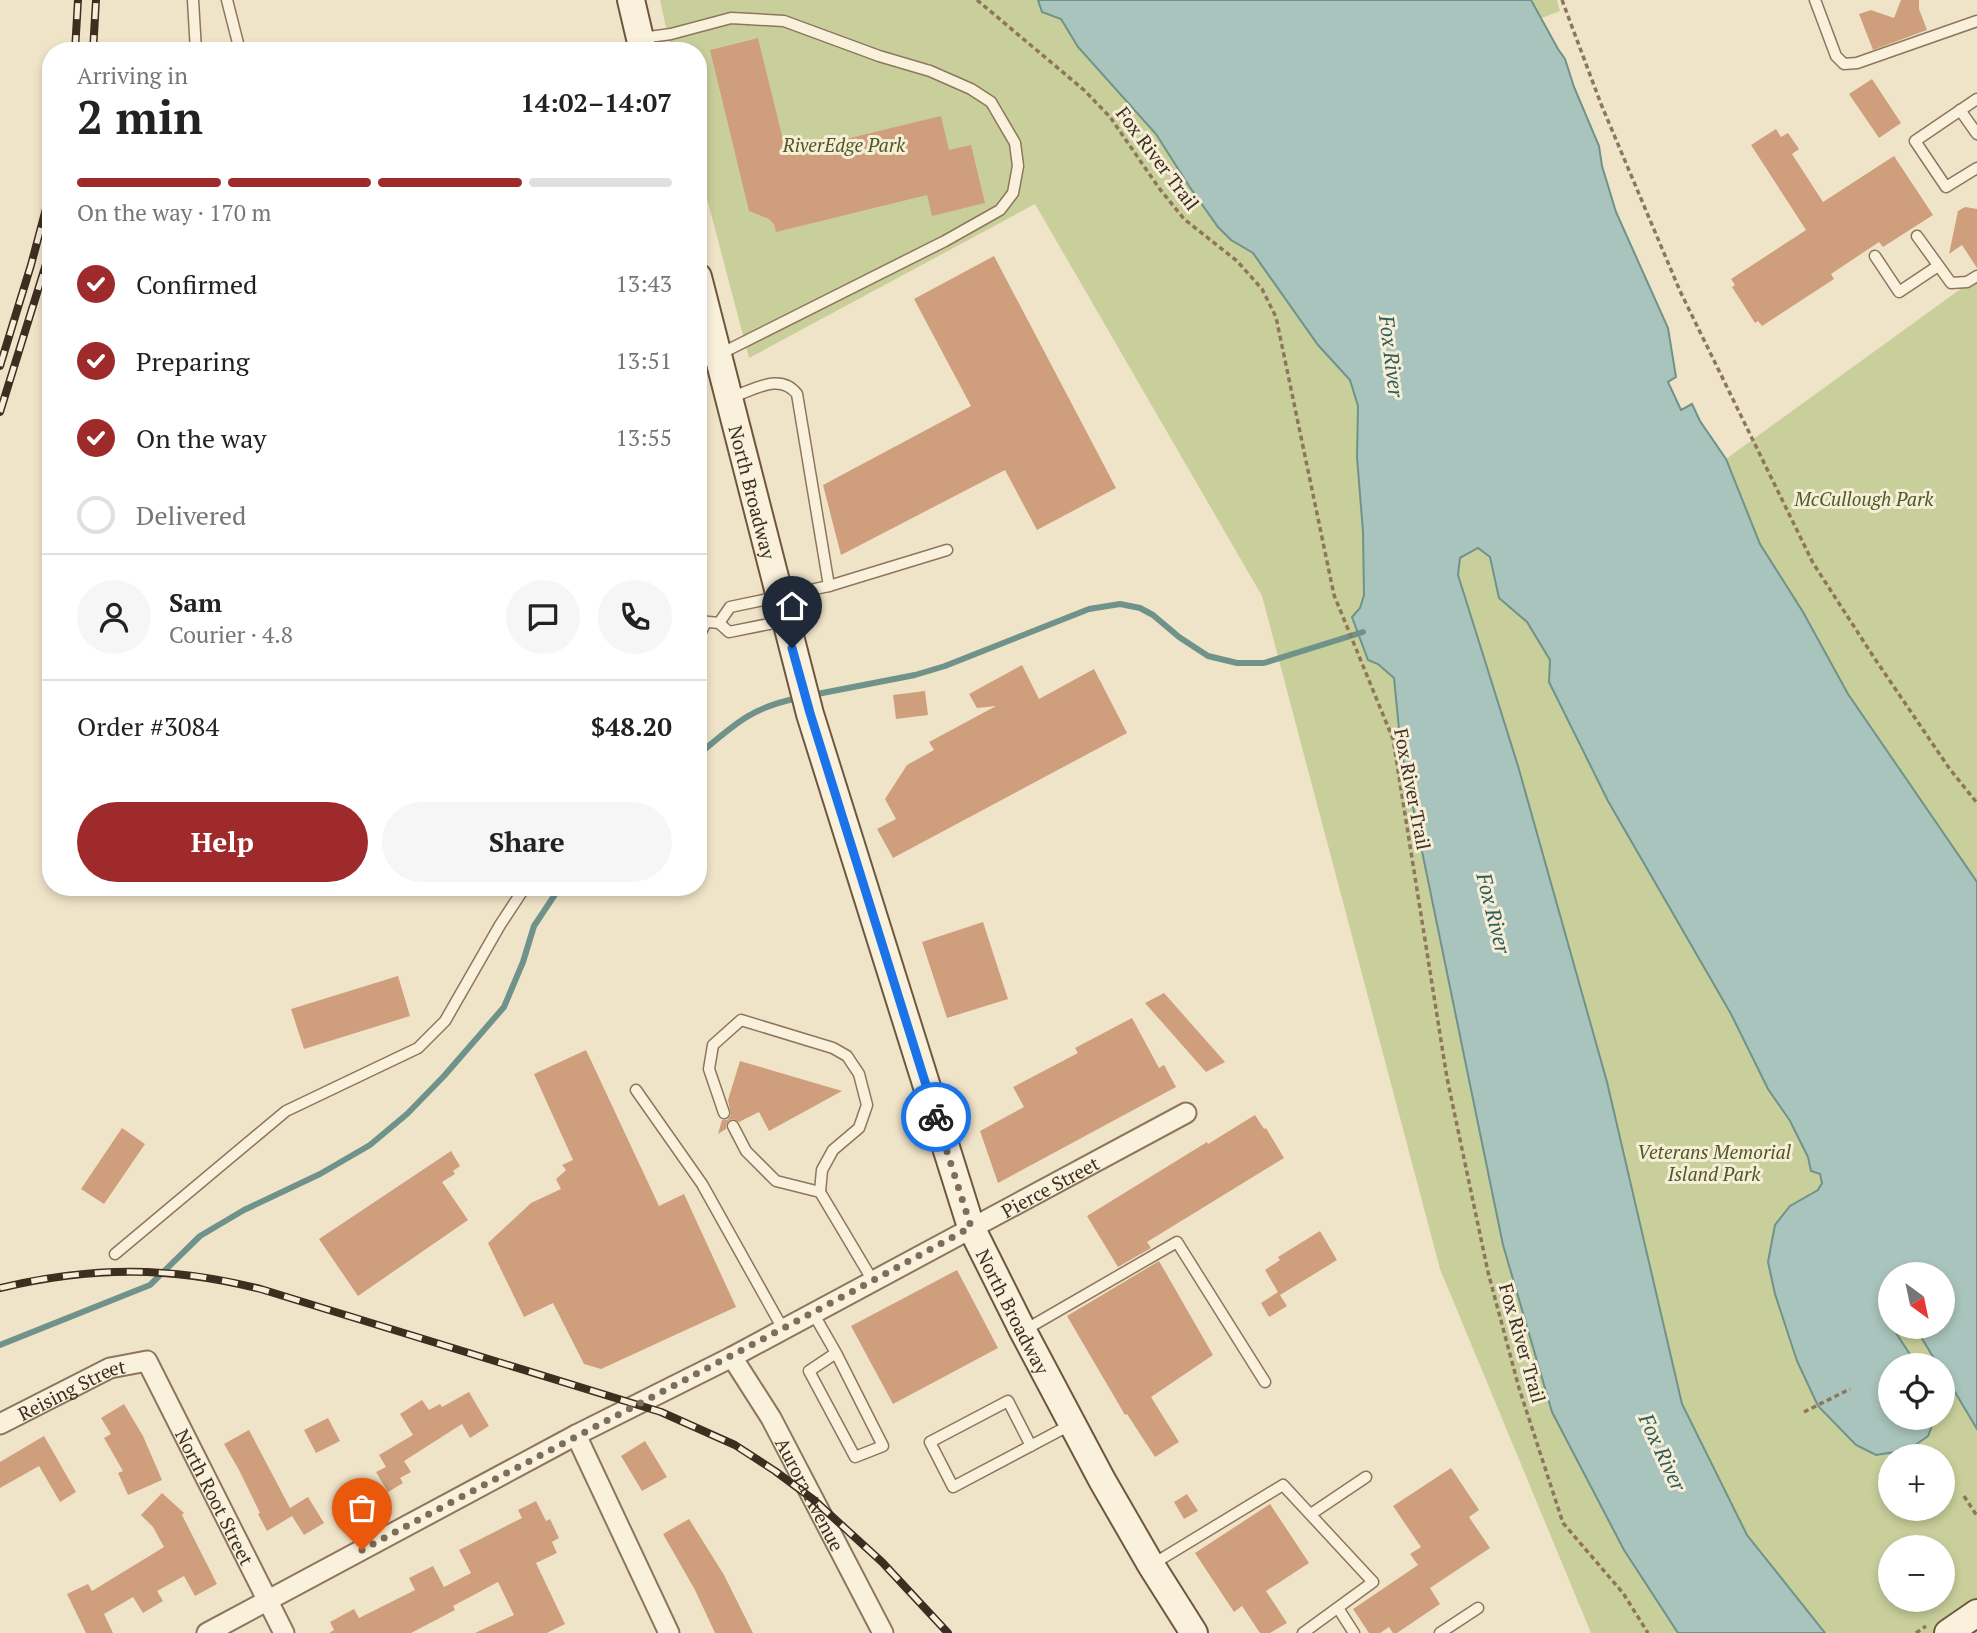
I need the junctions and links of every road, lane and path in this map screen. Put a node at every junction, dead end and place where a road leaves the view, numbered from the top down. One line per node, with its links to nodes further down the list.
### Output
1 (193, 0): 8 (lane)
2 (227, 0): 9 (lane)
3 (631, 0): 10 (main road)
4 (977, 0): 68 (path, Fox River Trail)
5 (1562, 0): 28 (path)
6 (1815, 0): 7 (lane)
7 (1977, 21)
8 (195, 42)
9 (238, 42)
10 (642, 42)
11 (648, 42): 21 (lane)
12 (1977, 99): 13 (lane)
13 (1960, 110): 14 (lane); 15 (lane)
14 (1977, 134)
15 (1977, 168)
16 (1917, 236): 18 (lane)
17 (1875, 257): 18 (lane)
18 (1938, 266): 19 (lane)
19 (1977, 276)
20 (707, 312): 21 (main road, North Broadway)
21 (718, 355): 22 (main road, North Broadway)
22 (728, 399): 24 (lane); 25 (main road, North Broadway)
23 (947, 550): 24 (lane)
24 (829, 586): 25 (lane)
25 (782, 609): 27 (lane); 27 (lane); 35 (main road, North Broadway)
26 (707, 622): 27 (lane)
27 (719, 623)
28 (1977, 803)
29 (519, 896): 36 (lane)
30 (636, 1090): 39 (lane)
31 (724, 1112): 34 (lane)
32 (1186, 1113): 35 (street, Pierce Street)
33 (733, 1126): 34 (lane)
34 (820, 1192): 37 (lane)
35 (971, 1227): 37 (street, Pierce Street); 40 (main road, North Broadway)
36 (115, 1254)
37 (873, 1281): 38 (street, Pierce Street)
38 (813, 1313): 39 (street, Pierce Street); 41 (lane)
39 (783, 1329): 42 (street, Pierce Street)
40 (1023, 1332): 44 (lane); 48 (main road, North Broadway)
41 (836, 1353): 41 (lane)
42 (732, 1357): 49 (street, Pierce Street); 63 (street, Aurora Avenue)
43 (147, 1361): 47 (street, Reising Street); 56 (street, North Root Street)
44 (1265, 1381)
45 (1850, 1389): 46 (path)
46 (1804, 1412)
47 (0, 1424)
48 (1073, 1424): 50 (lane); 55 (main road, North Broadway)
49 (576, 1435): 56 (street, Pierce Street); 62 (street)
50 (1031, 1446): 50 (lane)
51 (1366, 1477): 53 (lane)
52 (1964, 1496): 54 (path)
53 (1311, 1514): 55 (lane); 57 (lane)
54 (1977, 1516)
55 (1151, 1565): 64 (main road, North Broadway)
56 (269, 1601): 60 (street, Pierce Street); 61 (street, North Root Street)
57 (1338, 1608): 65 (lane); 66 (lane)
58 (1478, 1608): 67 (lane)
59 (1977, 1613): 69 (main road)
60 (207, 1633)
61 (284, 1633)
62 (669, 1633)
63 (883, 1633)
64 (1194, 1633)
65 (1303, 1633)
66 (1354, 1633)
67 (1440, 1633)
68 (1648, 1633)
69 (1948, 1633)

